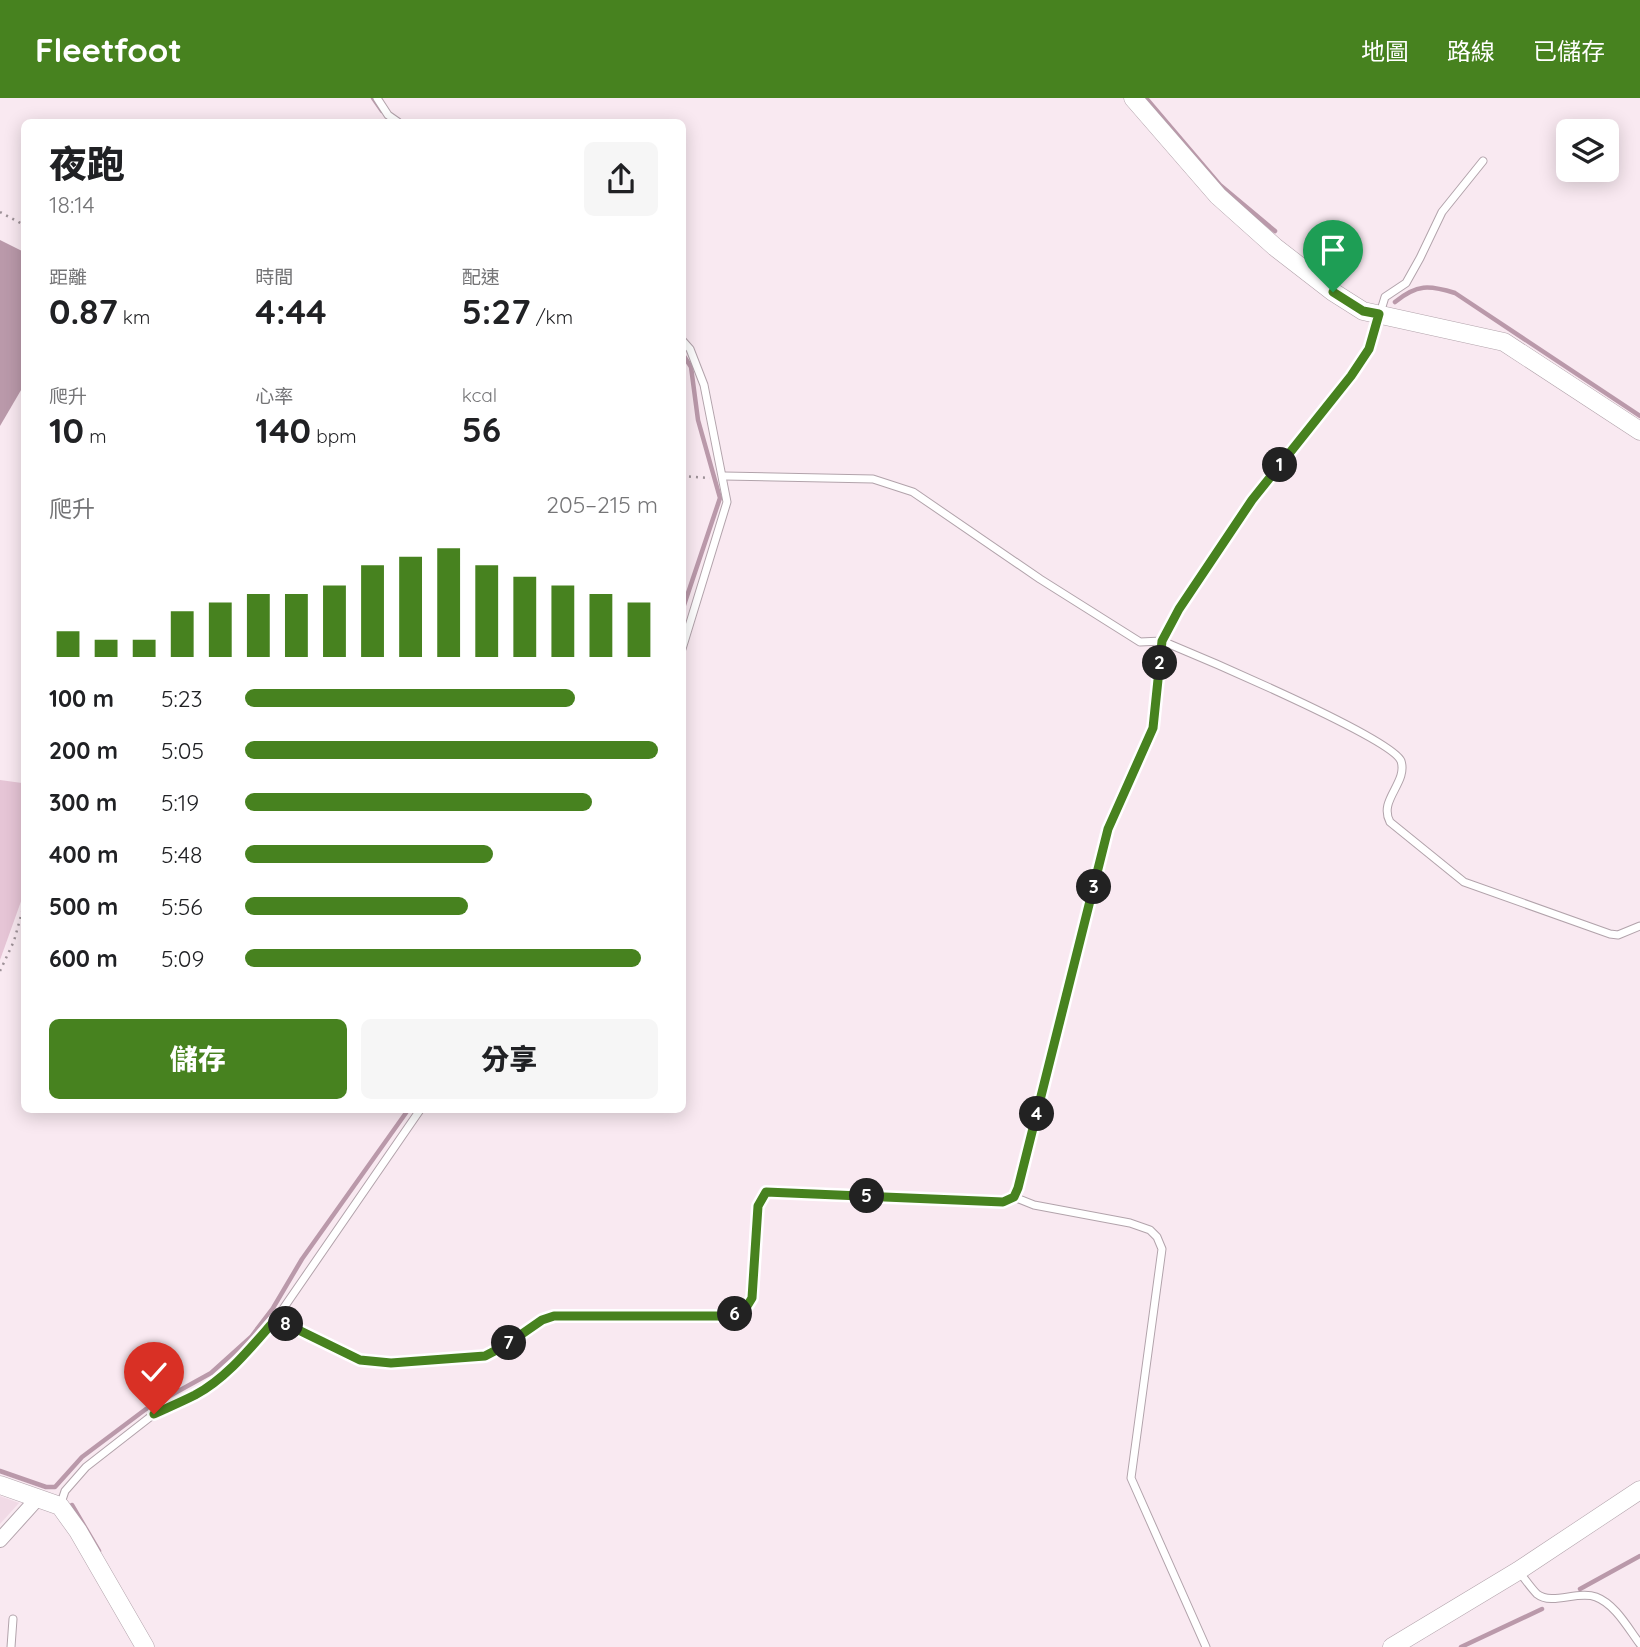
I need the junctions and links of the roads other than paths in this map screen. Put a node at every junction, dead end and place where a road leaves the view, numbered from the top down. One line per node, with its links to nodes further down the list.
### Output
1 (377, 98): 3 (lane)
2 (1133, 98): 5 (street)
3 (394, 119)
4 (1483, 161): 5 (lane)
5 (1379, 314): 7 (street); 10 (lane)
6 (686, 344): 8 (lane)
7 (1640, 431)
8 (724, 476): 9 (lane); 10 (lane)
9 (686, 636)
10 (1162, 641): 11 (lane); 13 (lane)
11 (1640, 926)
12 (417, 1113): 14 (lane)
13 (1014, 1197): 14 (lane); 25 (lane)
14 (276, 1319): 18 (lane)
15 (0, 1485): 17 (street)
16 (1640, 1490): 20 (street)
17 (37, 1499): 18 (street); 19 (street)
18 (60, 1506): 24 (street)
19 (0, 1540)
20 (1518, 1571): 22 (lane); 26 (street)
21 (13, 1619): 23 (lane)
22 (1640, 1644)
23 (11, 1647)
24 (145, 1647)
25 (1206, 1647)
26 (1392, 1647)

